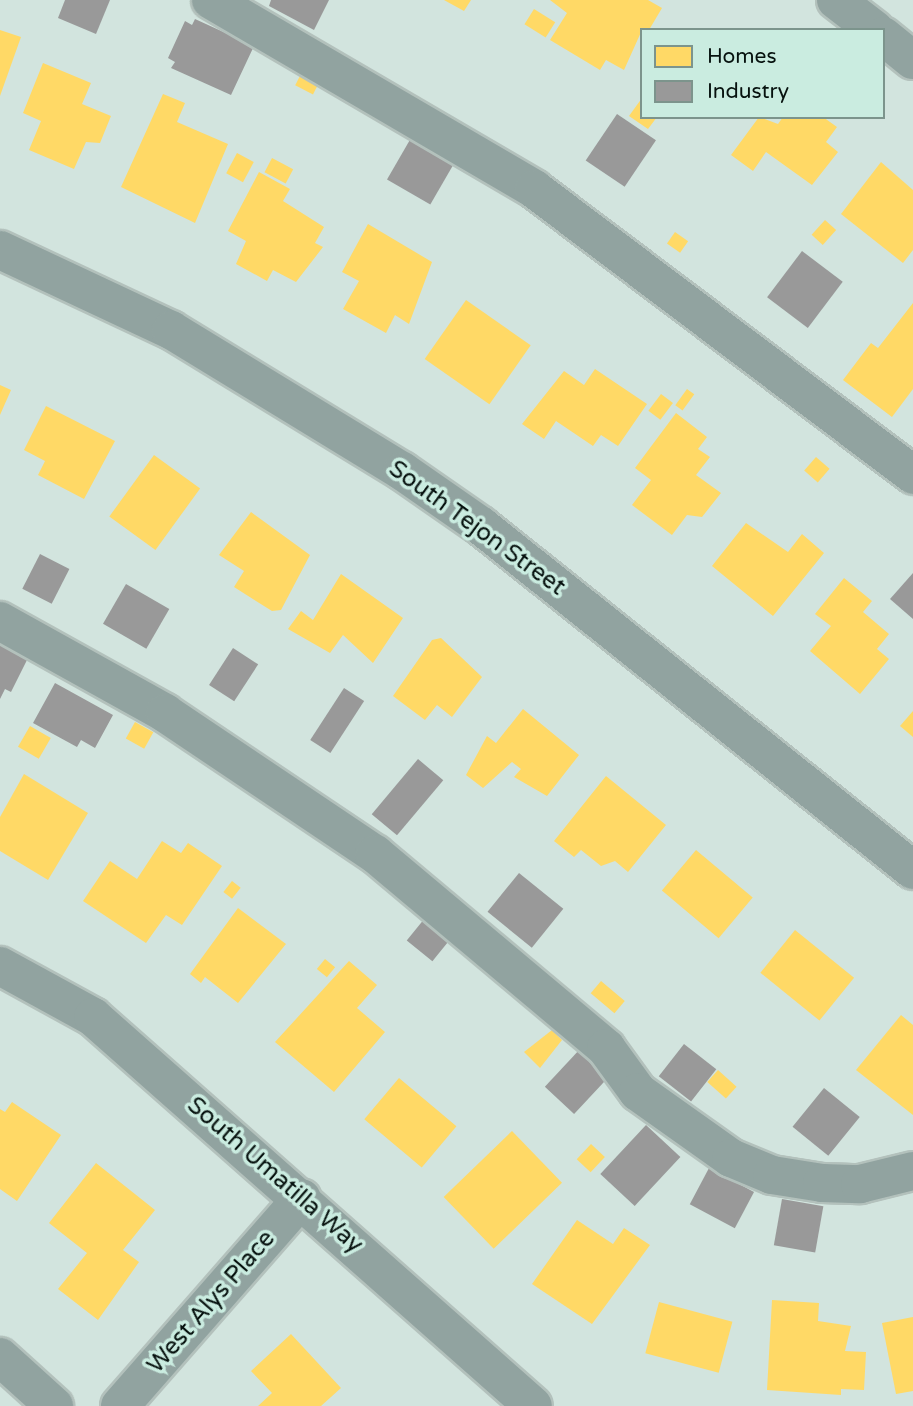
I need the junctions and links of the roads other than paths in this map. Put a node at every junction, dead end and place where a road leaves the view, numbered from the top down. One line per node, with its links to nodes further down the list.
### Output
1 (211, 0): 7 (street)
2 (836, 0): 3 (street)
3 (872, 28)
4 (885, 38): 5 (street)
5 (913, 60)
6 (0, 250): 9 (street, South Tejon Street)
7 (913, 475)
8 (0, 621): 11 (street)
9 (913, 870)
10 (0, 966): 12 (street, South Umatilla Way)
11 (913, 1171)
12 (302, 1198): 15 (street, West Alys Place); 16 (street, South Umatilla Way)
13 (0, 1357): 14 (street)
14 (54, 1406)
15 (120, 1406)
16 (533, 1406)

